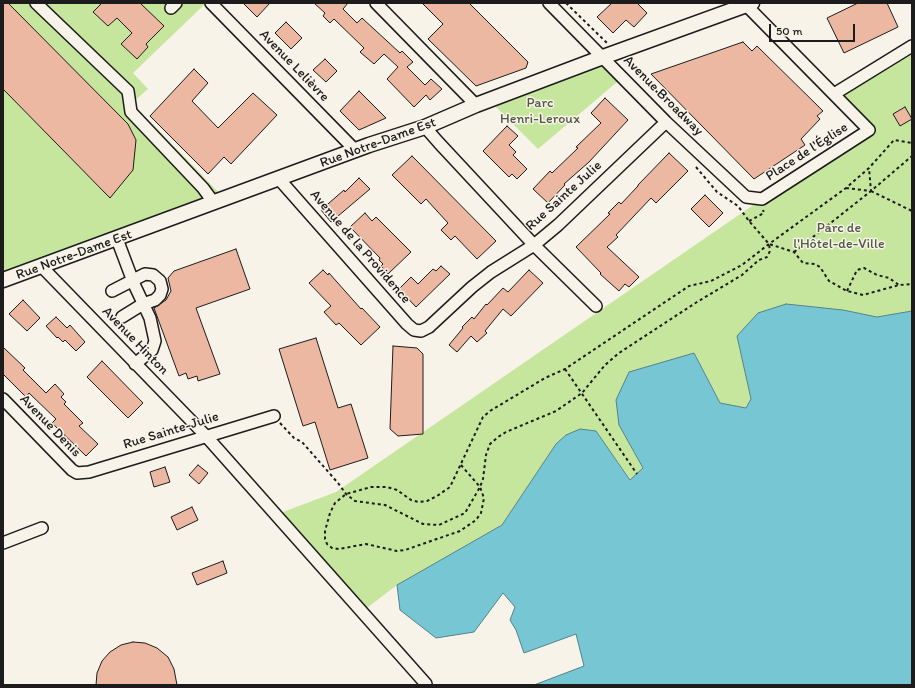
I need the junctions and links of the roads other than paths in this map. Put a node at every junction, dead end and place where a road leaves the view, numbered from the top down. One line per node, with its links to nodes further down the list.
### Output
1 (36, 3): 15 (street)
2 (211, 3): 12 (street, Avenue Lelièvre)
3 (376, 3): 9 (street)
4 (549, 3): 7 (street, Avenue Broadway)
5 (747, 4): 7 (main road, Rue Notre-Dame Est); 8 (street)
6 (912, 46): 8 (street)
7 (603, 57): 9 (main road, Rue Notre-Dame Est); 10 (street, Avenue Broadway)
8 (834, 94): 14 (street, Place de l'Église)
9 (476, 105): 11 (main road, Rue Notre-Dame Est)
10 (666, 122): 14 (street, Avenue Broadway); 17 (street, Rue Sainte Julie)
11 (425, 127): 12 (main road, Rue Notre-Dame Est); 17 (street)
12 (355, 150): 13 (main road, Rue Notre-Dame Est)
13 (279, 179): 15 (main road, Rue Notre-Dame Est); 25 (street, Avenue de la Providence)
14 (762, 199)
15 (214, 203): 16 (main road, Rue Notre-Dame Est)
16 (117, 239): 18 (main road, Rue Notre-Dame Est); 20 (street)
17 (534, 245): 23 (street); 25 (street, Rue Sainte Julie)
18 (42, 267): 19 (main road, Rue Notre-Dame Est); 26 (street, Avenue Hinton)
19 (3, 280)
20 (132, 280): 21 (street); 22 (street); 22 (street)
21 (112, 291)
22 (143, 304): 24 (street); 26 (street)
23 (596, 306)
24 (122, 317)
25 (421, 331)
26 (135, 364): 29 (street, Avenue Hinton)
27 (3, 399): 30 (street, Avenue Denis)
28 (274, 416): 29 (street, Rue Sainte-Julie)
29 (206, 436): 30 (street, Rue Sainte-Julie); 33 (street, Avenue Hinton)
30 (77, 473)
31 (42, 528): 32 (street)
32 (3, 543)
33 (426, 684)

